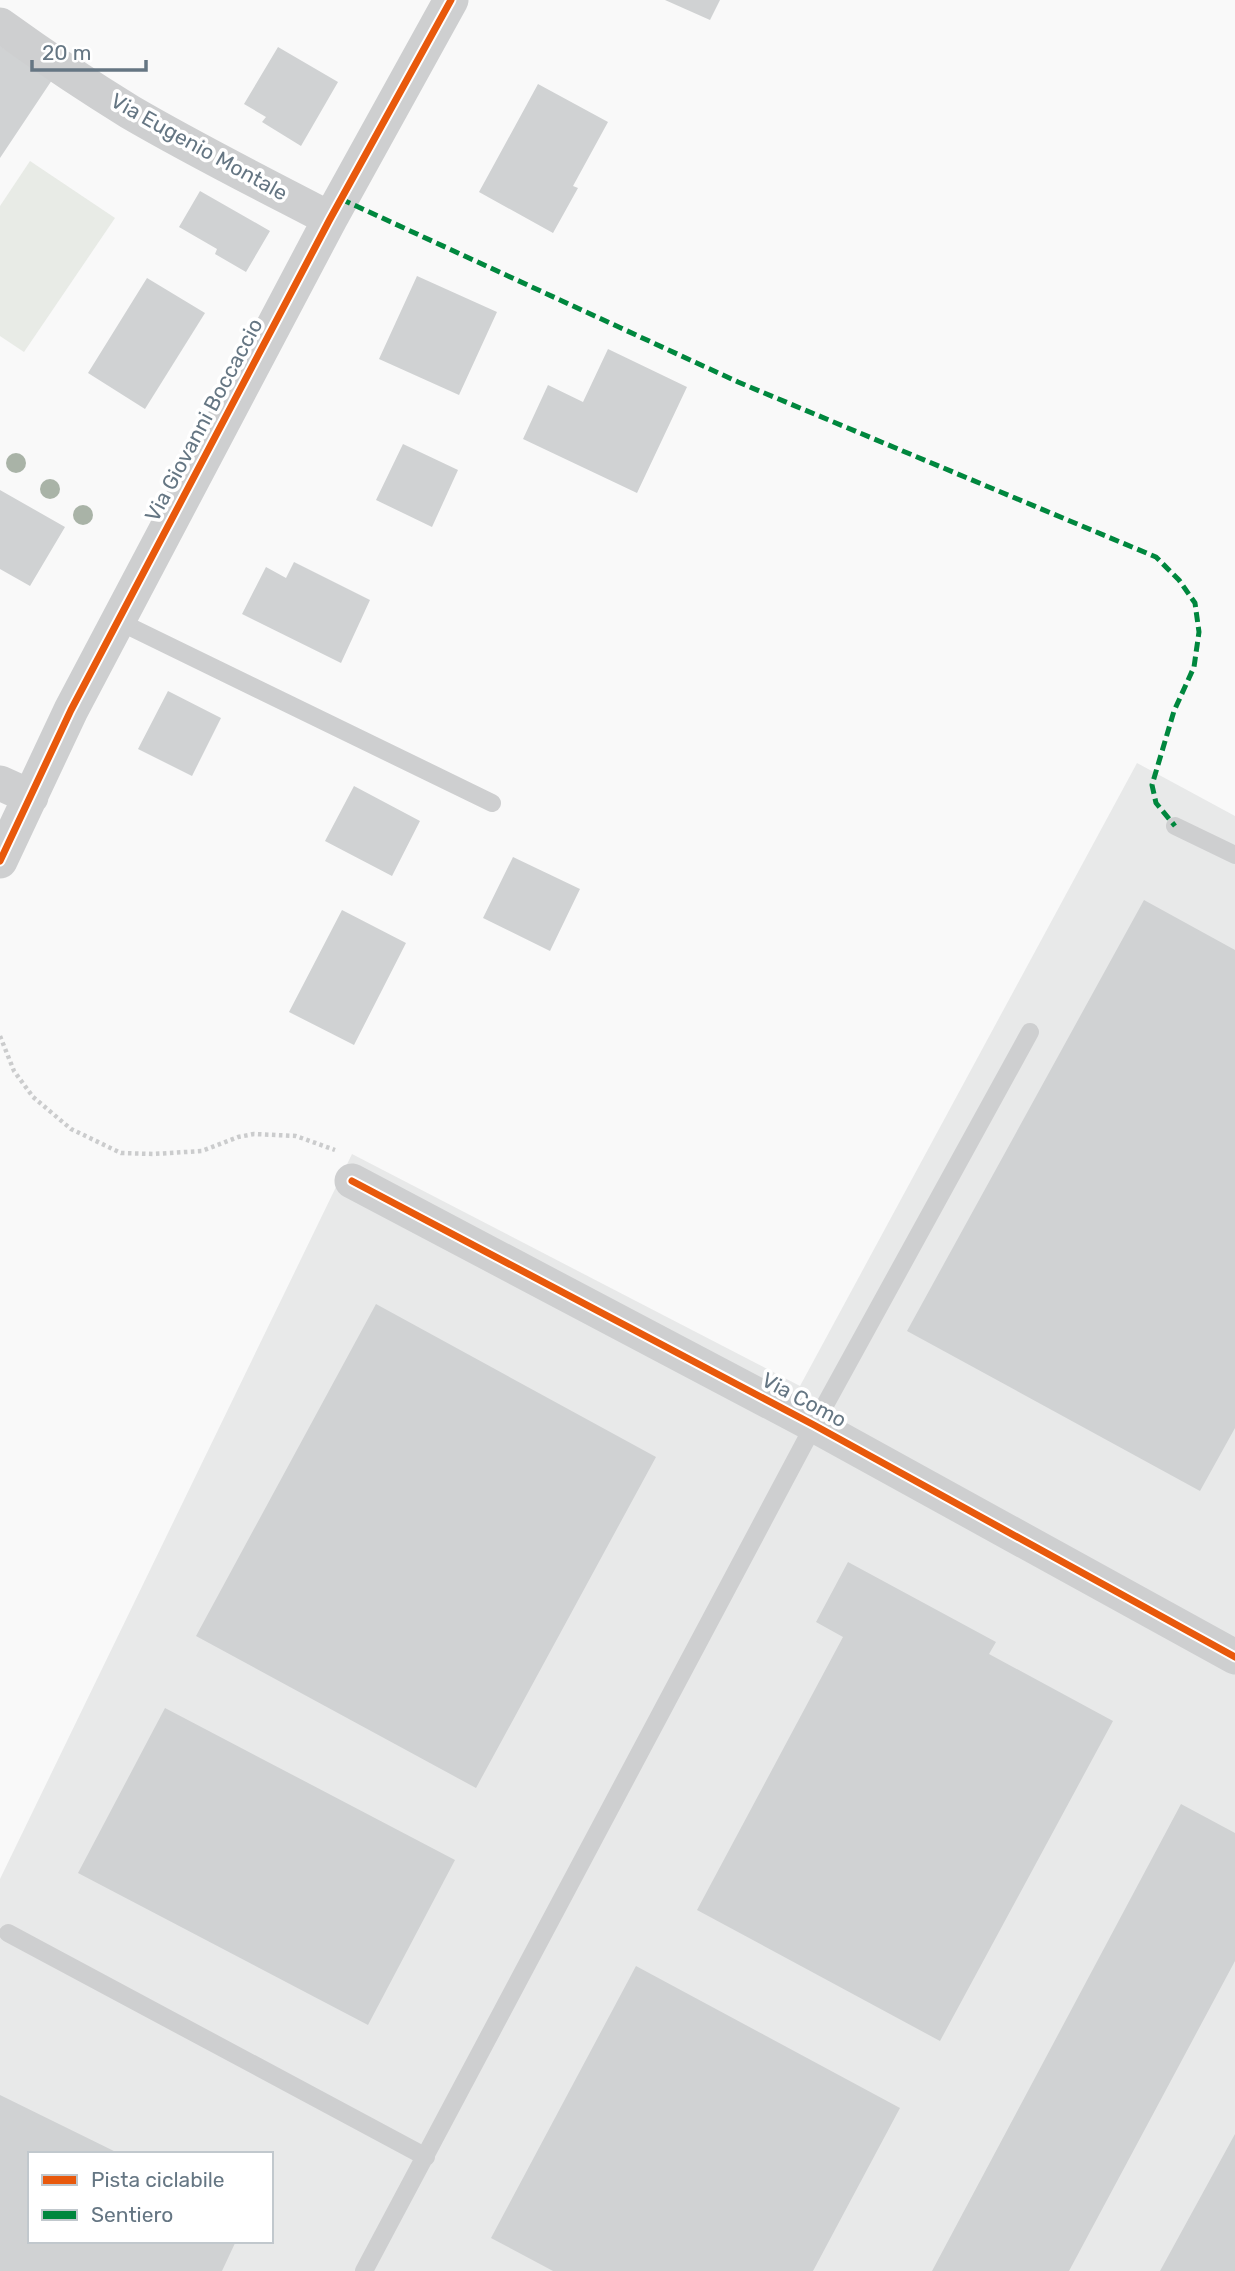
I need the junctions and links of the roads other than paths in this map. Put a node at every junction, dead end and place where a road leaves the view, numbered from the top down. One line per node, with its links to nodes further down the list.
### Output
1 (451, 0): 3 (street, Via Giovanni Boccaccio)
2 (0, 25): 3 (street, Via Eugenio Montale)
3 (330, 219): 4 (street, Via Giovanni Boccaccio)
4 (118, 621): 6 (street, Via Giovanni Boccaccio); 7 (lane)
5 (0, 783): 6 (street)
6 (31, 797): 10 (street, Via Giovanni Boccaccio)
7 (492, 803)
8 (1175, 826): 9 (lane)
9 (1235, 855)
10 (0, 861)
11 (1030, 1032): 13 (lane)
12 (361, 1186): 13 (street, Via Como)
13 (814, 1425): 14 (street, Via Como); 16 (lane)
14 (1235, 1657)
15 (8, 1933): 16 (lane)
16 (426, 2157): 17 (lane)
17 (364, 2271)

